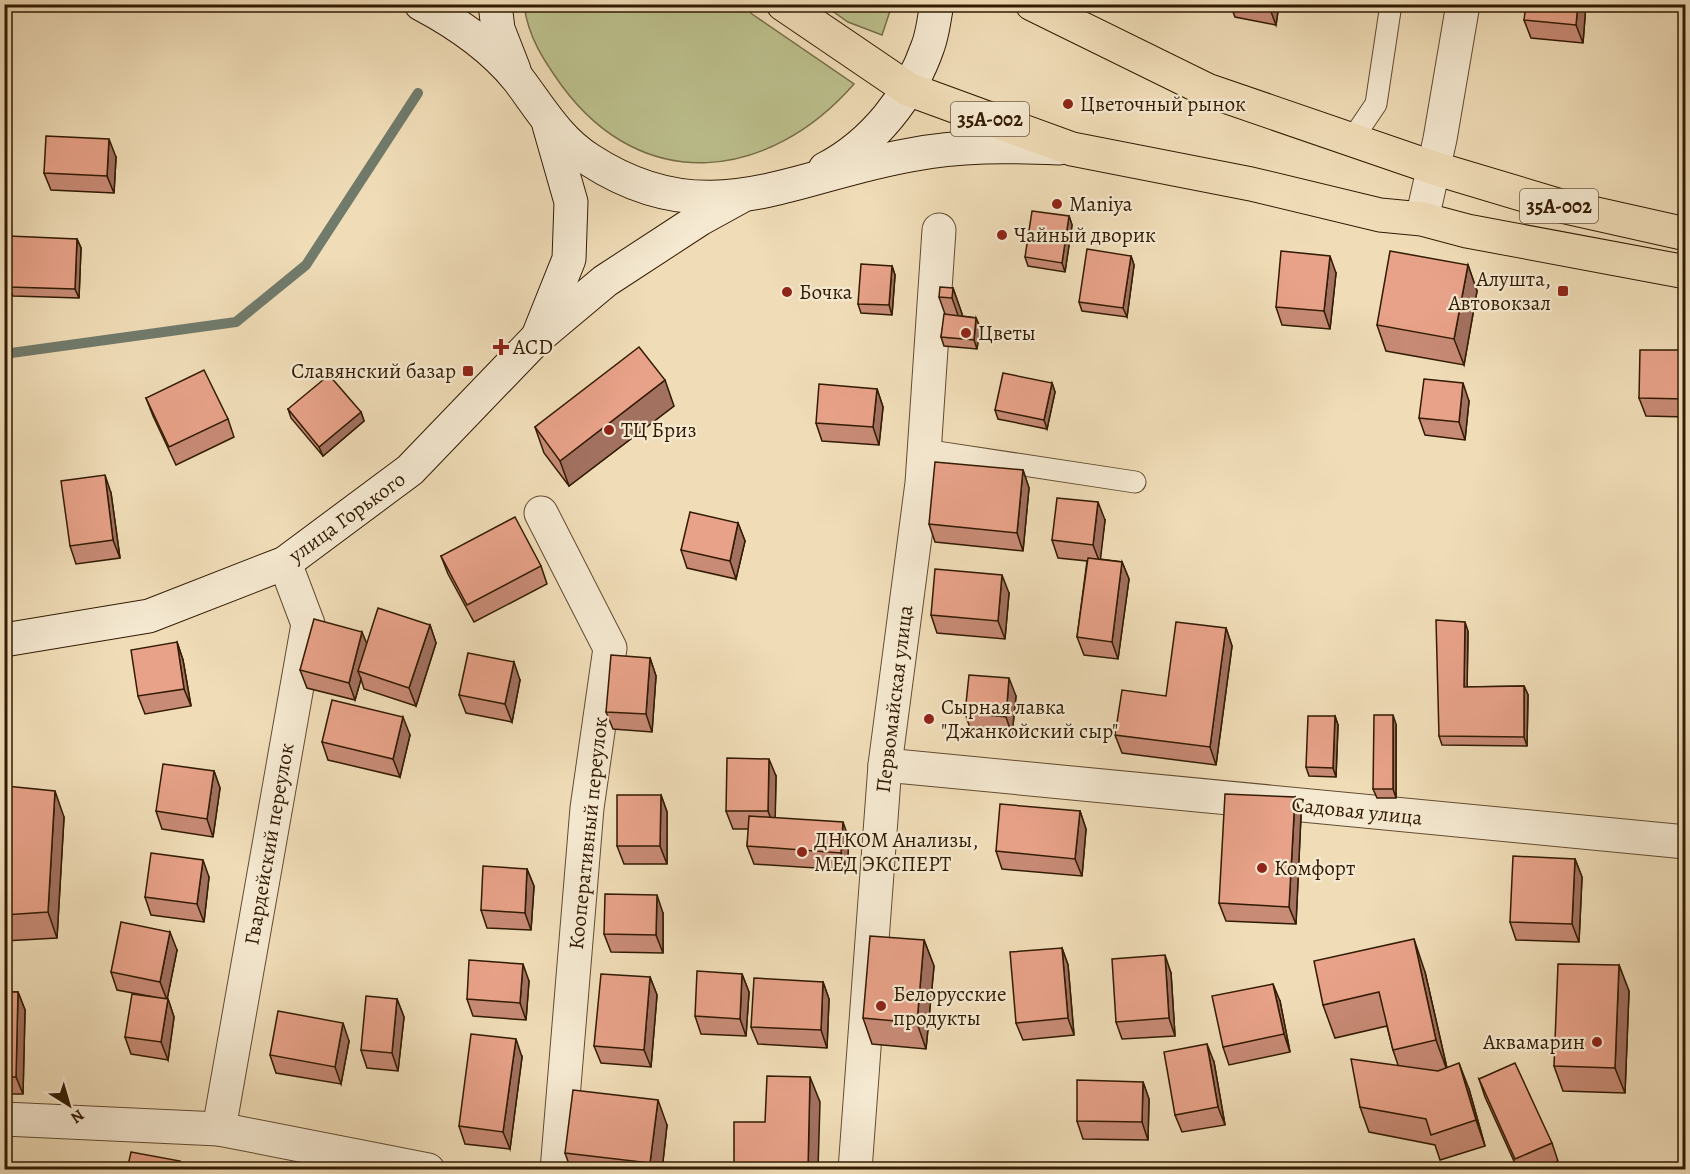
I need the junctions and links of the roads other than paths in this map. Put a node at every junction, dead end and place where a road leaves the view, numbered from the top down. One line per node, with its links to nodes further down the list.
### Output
1 (422, 4): 8 (street)
2 (495, 4): 8 (street)
3 (783, 4): 9 (highway, 35А-002)
4 (937, 4): 9 (street)
5 (1032, 4): 11 (highway)
6 (1391, 4): 11 (lane)
7 (1463, 4): 13 (street)
8 (516, 78): 10 (street)
9 (908, 89): 12 (highway, 35А-002); 14 (street)
10 (549, 125): 15 (street); 20 (street, улица Горького)
11 (1353, 138): 13 (highway)
12 (1072, 149): 14 (street); 16 (highway)
13 (1434, 168): 16 (street); 18 (highway, 35А-002)
14 (791, 186): 15 (street)
15 (740, 197): 20 (street, улица Горького)
16 (1422, 219): 19 (highway)
17 (939, 230): 21 (street, Первомайская улица)
18 (1686, 234)
19 (1686, 272)
20 (537, 338): 24 (street, улица Горького)
21 (924, 450): 22 (lane); 26 (street, Первомайская улица)
22 (1135, 482)
23 (541, 513): 31 (street, Кооперативный переулок)
24 (285, 563): 25 (street, улица Горького); 29 (street, Гвардейский переулок)
25 (4, 640)
26 (885, 765): 27 (street, Садовая улица); 32 (street, Первомайская улица)
27 (1686, 842)
28 (4, 1119): 29 (street)
29 (219, 1129): 30 (street)
30 (428, 1170)
31 (557, 1170)
32 (855, 1170)

